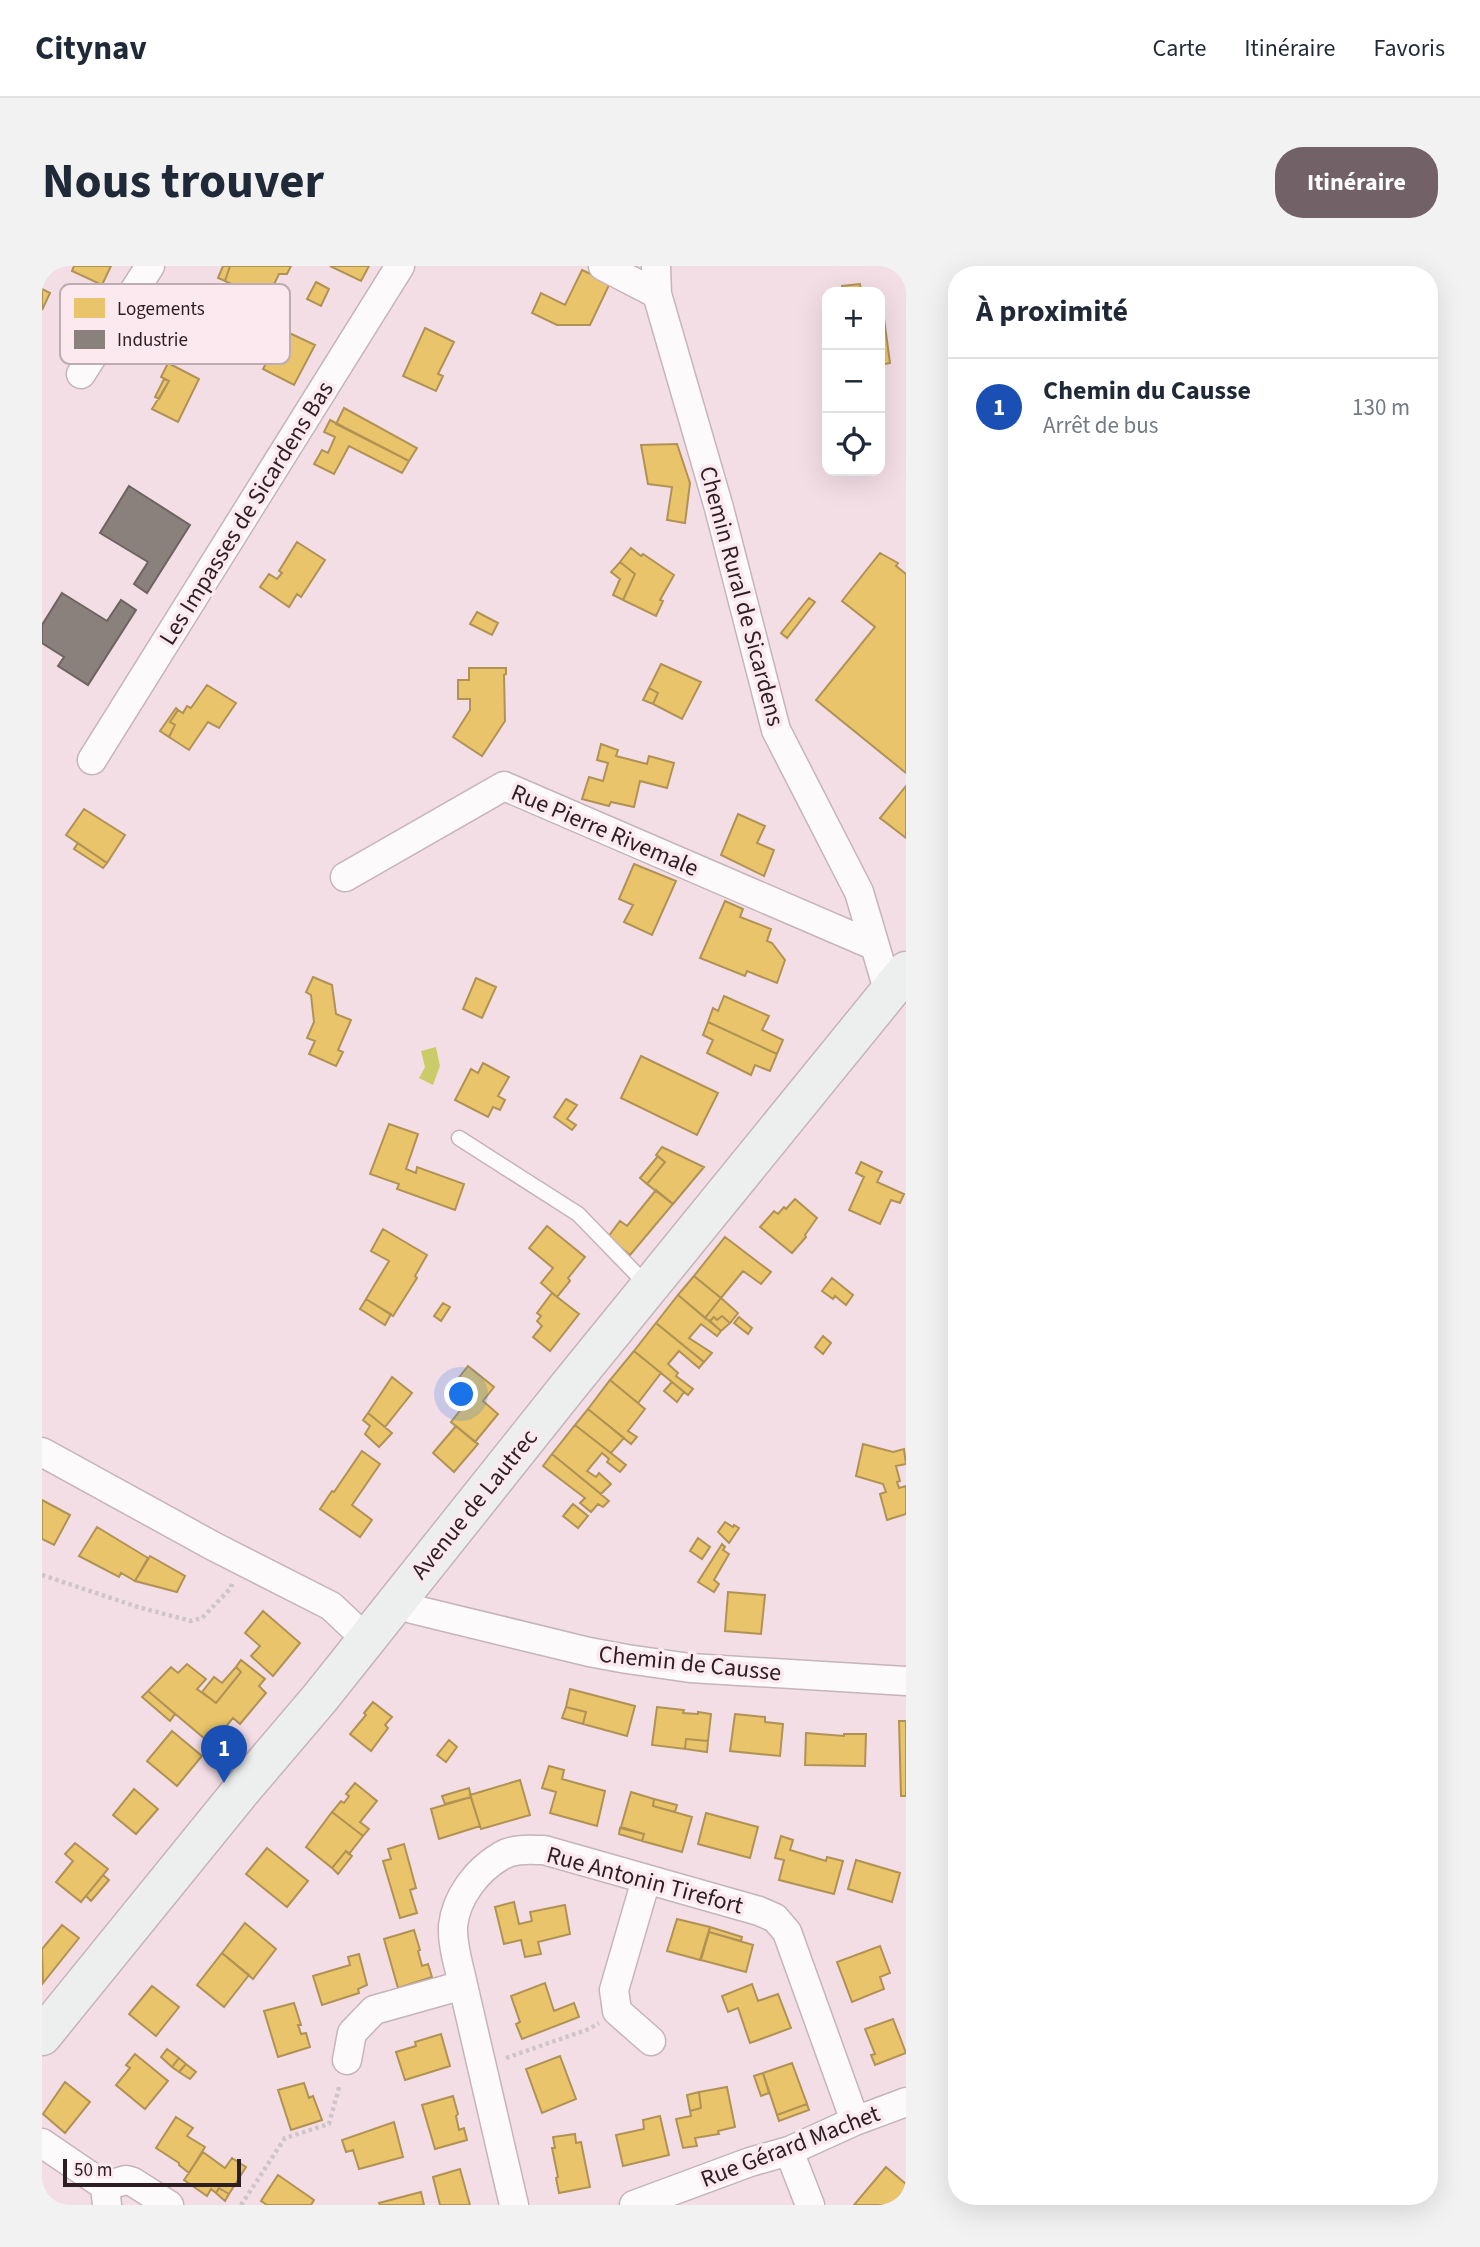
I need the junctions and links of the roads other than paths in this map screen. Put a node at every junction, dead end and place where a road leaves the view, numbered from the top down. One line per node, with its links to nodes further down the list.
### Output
1 (150, 266): 5 (street)
2 (400, 266): 8 (street, Les Impasses de Sicardens Bas)
3 (603, 266): 4 (street)
4 (657, 280): 10 (street, Chemin Rural de Sicardens)
5 (138, 284)
6 (87, 364): 7 (street)
7 (81, 374)
8 (92, 760)
9 (345, 877): 10 (street, Rue Pierre Rivemale)
10 (875, 946): 11 (street, Chemin Rural de Sicardens)
11 (897, 982): 13 (main road, Avenue de Lautrec)
12 (459, 1138): 13 (lane)
13 (649, 1287): 15 (main road, Avenue de Lautrec)
14 (42, 1452): 16 (street)
15 (399, 1599): 16 (main road, Avenue de Lautrec); 17 (street, Chemin de Causse)
16 (366, 1639): 20 (main road, Avenue de Lautrec)
17 (906, 1681)
18 (646, 1880): 19 (street, Rue Antonin Tirefort); 21 (street); 24 (street, Rue Antonin Tirefort)
19 (463, 1985): 22 (street); 29 (street, Rue Antonin Tirefort)
20 (42, 2036)
21 (651, 2042)
22 (347, 2060)
23 (906, 2102): 24 (street, Rue Gérard Machet)
24 (855, 2121): 26 (street, Rue Gérard Machet)
25 (42, 2143): 27 (street)
26 (789, 2151): 30 (street, Rue Gérard Machet); 31 (street)
27 (106, 2195): 28 (street)
28 (169, 2205)
29 (514, 2205)
30 (634, 2205)
31 (810, 2205)

